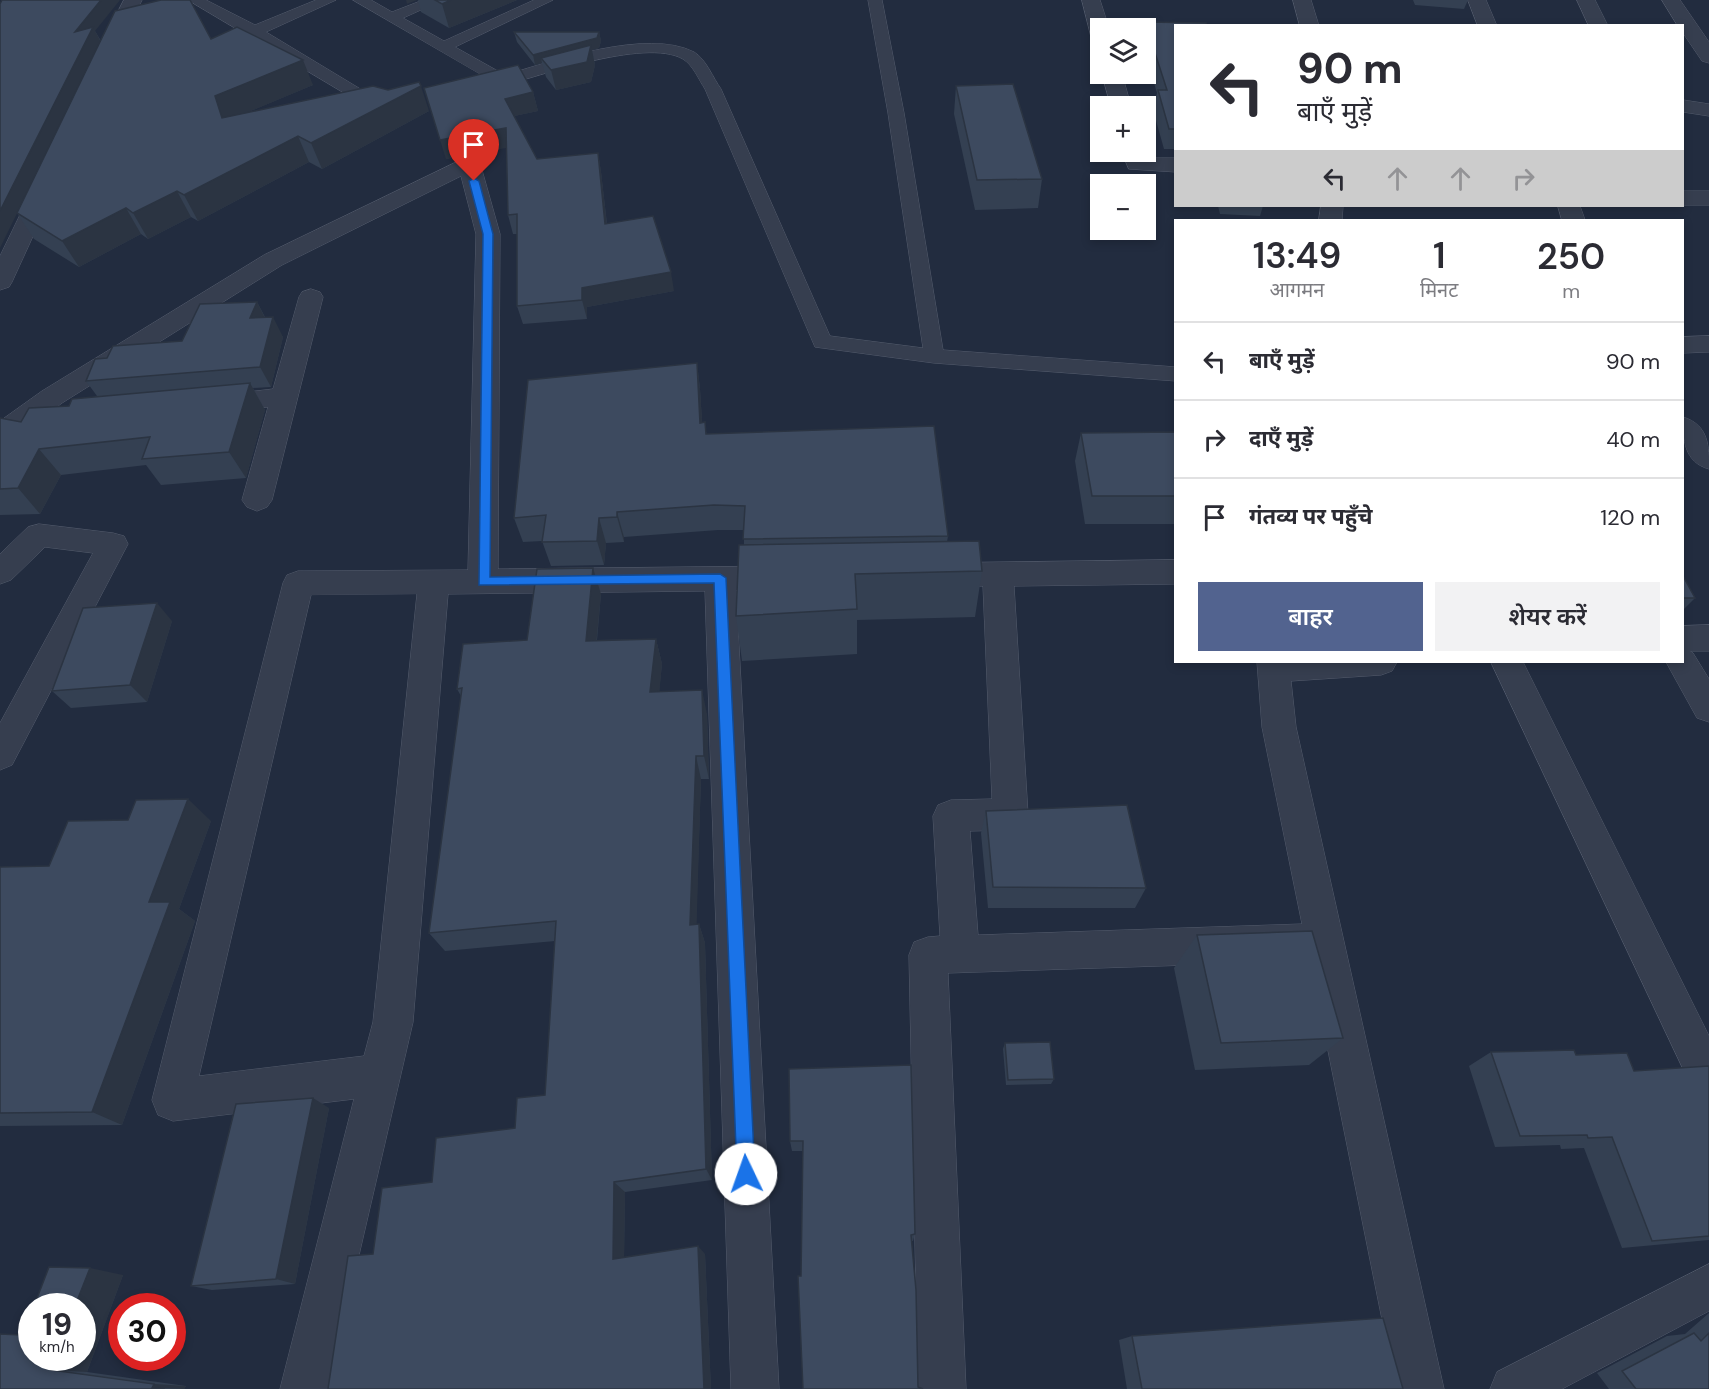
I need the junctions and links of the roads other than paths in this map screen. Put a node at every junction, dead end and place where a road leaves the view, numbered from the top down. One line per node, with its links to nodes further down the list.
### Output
1 (133, 0): 21 (street)
2 (195, 0): 18 (lane)
3 (329, 0): 18 (lane)
4 (360, 0): 13 (lane)
5 (436, 0): 13 (lane)
6 (546, 0): 19 (lane)
7 (875, 0): 36 (lane)
8 (1091, 0): 14 (street)
9 (1302, 0): 15 (street)
10 (1477, 0): 16 (street)
11 (1586, 0): 17 (street)
12 (1671, 0): 20 (street)
13 (393, 17): 19 (lane)
14 (1096, 18)
15 (1309, 24)
16 (1487, 24)
17 (1598, 24)
18 (254, 31): 25 (lane)
19 (444, 47): 22 (lane)
20 (1709, 57)
21 (101, 67)
22 (504, 81): 23 (lane); 36 (lane)
23 (471, 89)
24 (1684, 106): 26 (street)
25 (396, 108)
26 (1709, 110)
27 (1136, 162): 29 (street)
28 (56, 164): 32 (street)
29 (1174, 165)
30 (1684, 198): 31 (street)
31 (1709, 198)
32 (0, 282)
33 (311, 297): 38 (street)
34 (1709, 344): 35 (street)
35 (1684, 345)
36 (934, 356): 37 (lane)
37 (1174, 374)
38 (282, 397): 39 (street); 44 (street)
39 (187, 405)
40 (68, 415): 41 (street)
41 (10, 427): 52 (street)
42 (1684, 428): 43 (street)
43 (1709, 459)
44 (256, 500)
45 (0, 572): 60 (street)
46 (1174, 572): 47 (street)
47 (998, 574): 48 (street); 62 (street)
48 (905, 576)
49 (812, 577): 50 (street)
50 (720, 578): 52 (street); 67 (street)
51 (434, 582): 52 (street); 63 (street); 63 (street)
52 (483, 582)
53 (1709, 638): 54 (street)
54 (1684, 639)
55 (1345, 663): 58 (street)
56 (1507, 663): 64 (street)
57 (1683, 663): 59 (street)
58 (1274, 665): 61 (street)
59 (1709, 708)
60 (0, 755)
61 (1324, 942): 62 (street); 69 (street)
62 (960, 954): 68 (street)
63 (380, 1075): 66 (street)
64 (1709, 1080)
65 (1709, 1287): 70 (street)
66 (304, 1389)
67 (755, 1389)
68 (942, 1389)
69 (1420, 1389)
70 (1514, 1389)

